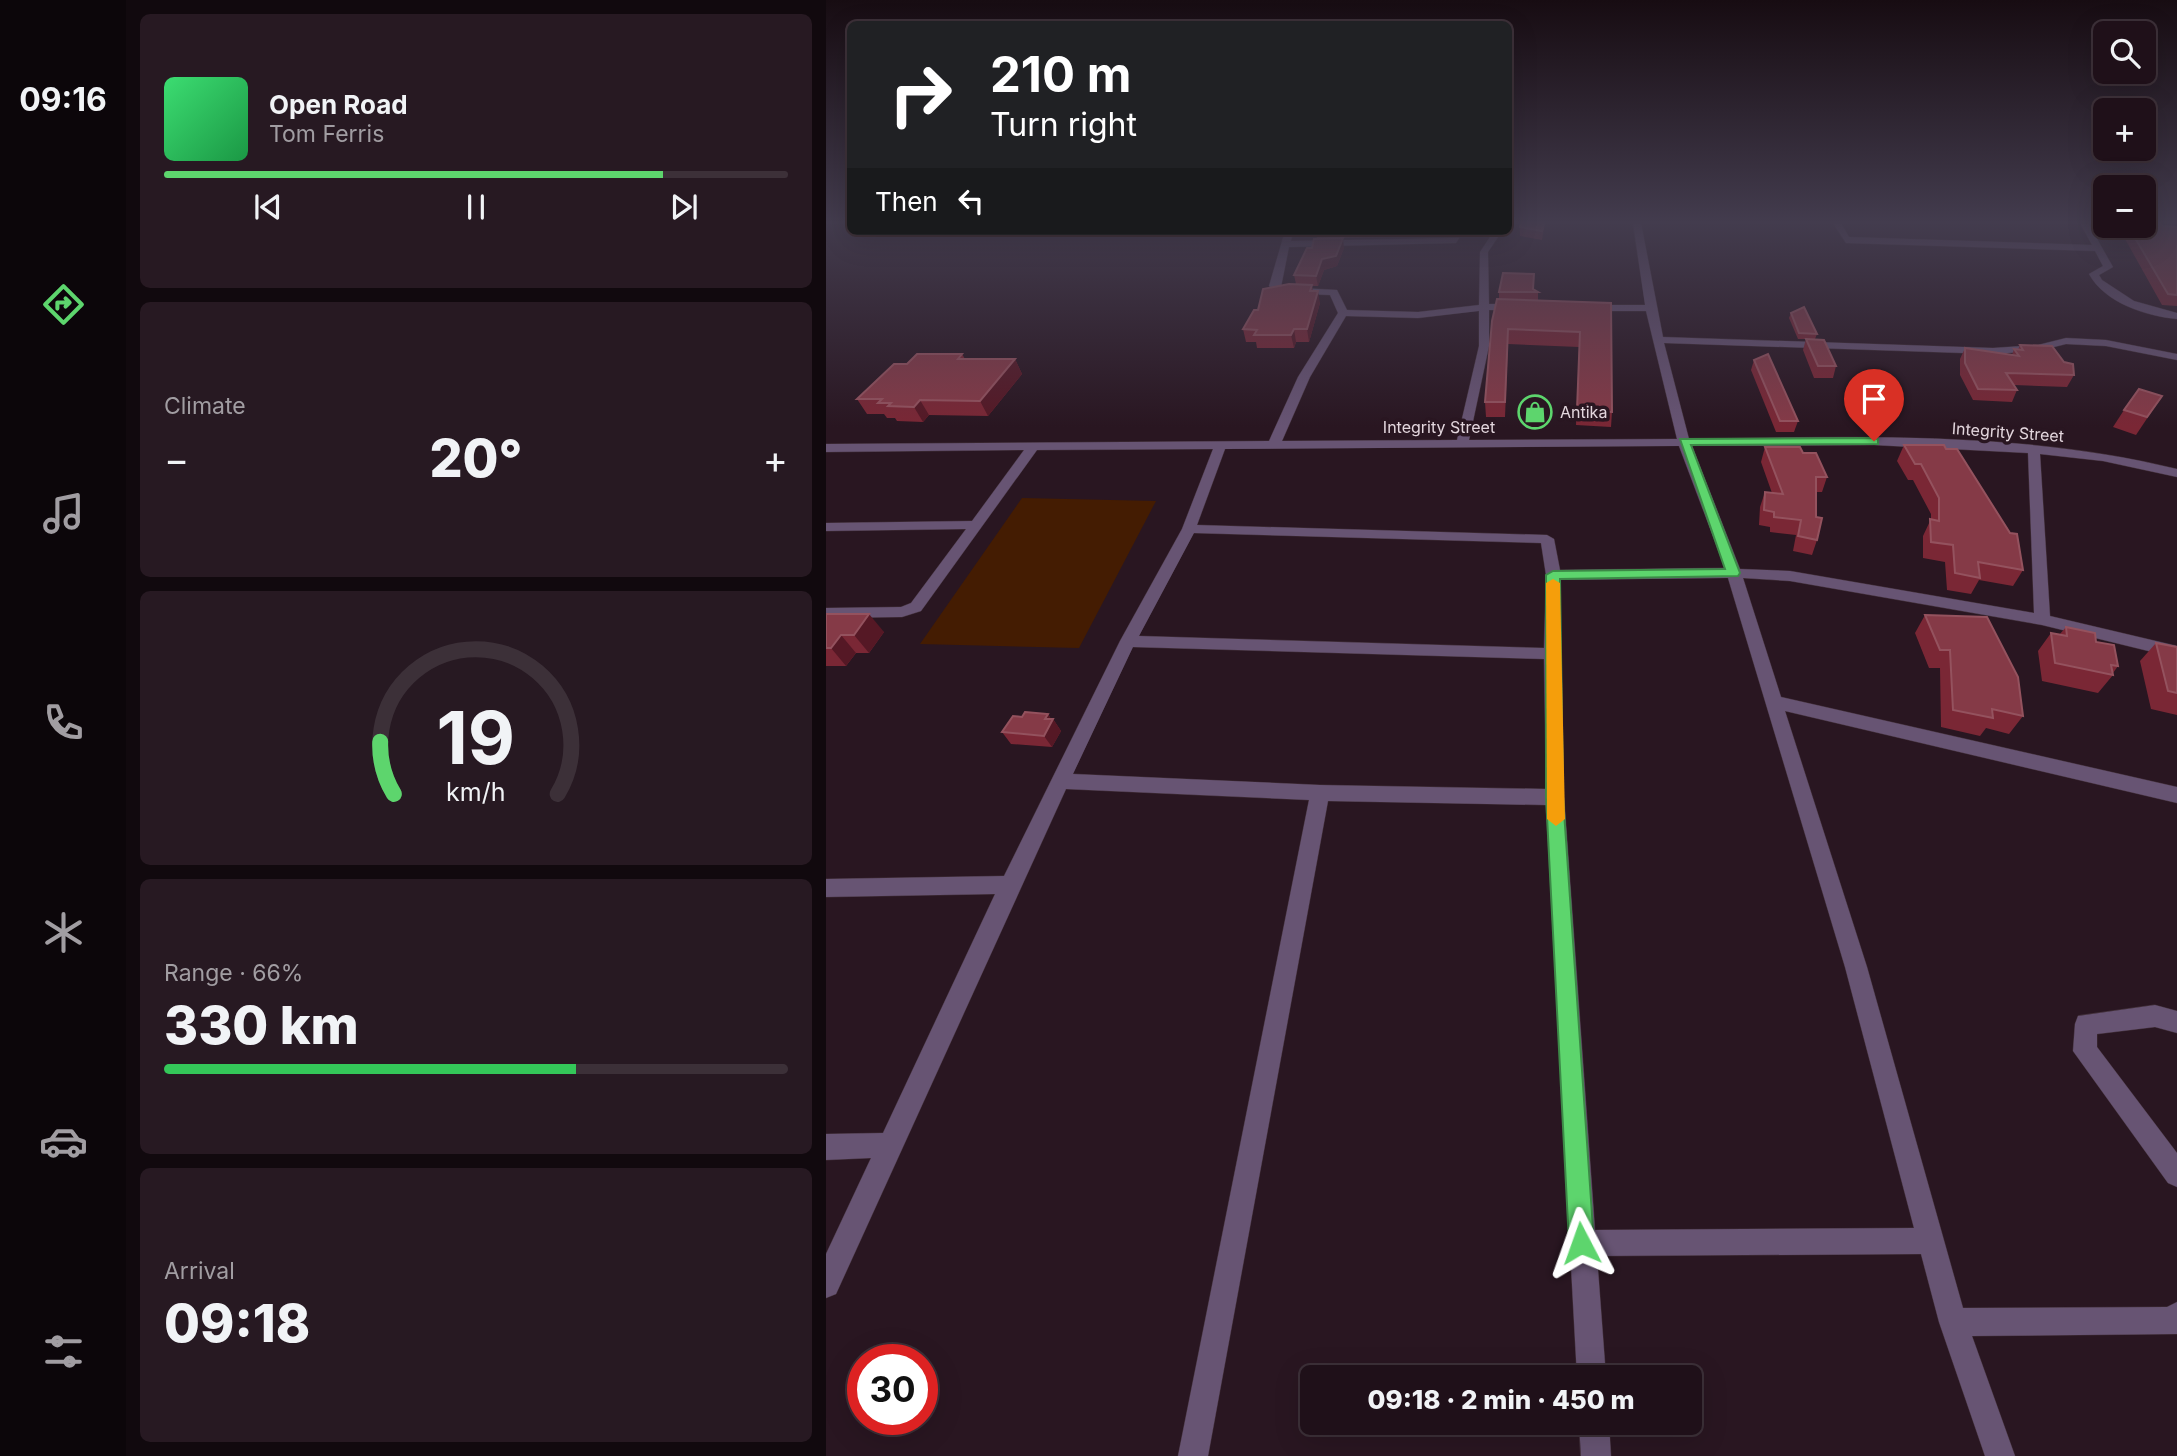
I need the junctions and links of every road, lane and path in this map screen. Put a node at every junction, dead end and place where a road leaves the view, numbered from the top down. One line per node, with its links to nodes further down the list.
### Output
1 (1305, 291): 9 (street)
2 (1485, 291): 5 (street)
3 (1647, 291): 8 (street)
4 (2111, 291): 10 (street)
5 (1485, 307): 6 (street); 9 (street); 14 (street)
6 (1527, 307)
7 (1581, 308): 8 (street)
8 (1650, 308): 11 (street)
9 (1343, 313): 15 (street)
10 (2177, 316)
11 (1658, 340): 12 (street); 13 (street)
12 (2177, 357)
13 (1684, 442): 14 (street, Integrity Street); 19 (street, Integrity Street); 24 (street)
14 (1462, 444): 15 (street, Integrity Street)
15 (1274, 445): 17 (street, Integrity Street)
16 (1034, 446): 17 (street, Integrity Street); 18 (street, Integrity Street); 21 (street)
17 (1220, 446): 23 (street)
18 (826, 448)
19 (2034, 450): 20 (street, Integrity Street); 27 (street)
20 (2177, 473)
21 (977, 525): 22 (street); 26 (street)
22 (826, 527)
23 (1189, 529): 25 (street); 28 (street)
24 (1734, 573): 25 (street); 27 (street); 31 (street)
25 (1553, 575): 30 (street)
26 (826, 612)
27 (2042, 620): 29 (street)
28 (1128, 642): 30 (street); 32 (street)
29 (2177, 652)
30 (1552, 654): 35 (street)
31 (1774, 702): 34 (street); 42 (street)
32 (1060, 781): 33 (street); 36 (street)
33 (1320, 793): 35 (street); 49 (street)
34 (2177, 795)
35 (1555, 797): 43 (street)
36 (1010, 885): 37 (street); 39 (street)
37 (826, 888)
38 (2177, 1022): 41 (street)
39 (889, 1145): 40 (street); 44 (street)
40 (826, 1147)
41 (2177, 1174)
42 (1930, 1241): 43 (street); 46 (street)
43 (1581, 1243): 47 (street)
44 (826, 1284)
45 (2177, 1317): 46 (street)
46 (1953, 1322): 51 (street)
47 (1590, 1365)
48 (1595, 1435): 50 (street)
49 (1193, 1456)
50 (1596, 1456)
51 (2000, 1456)

